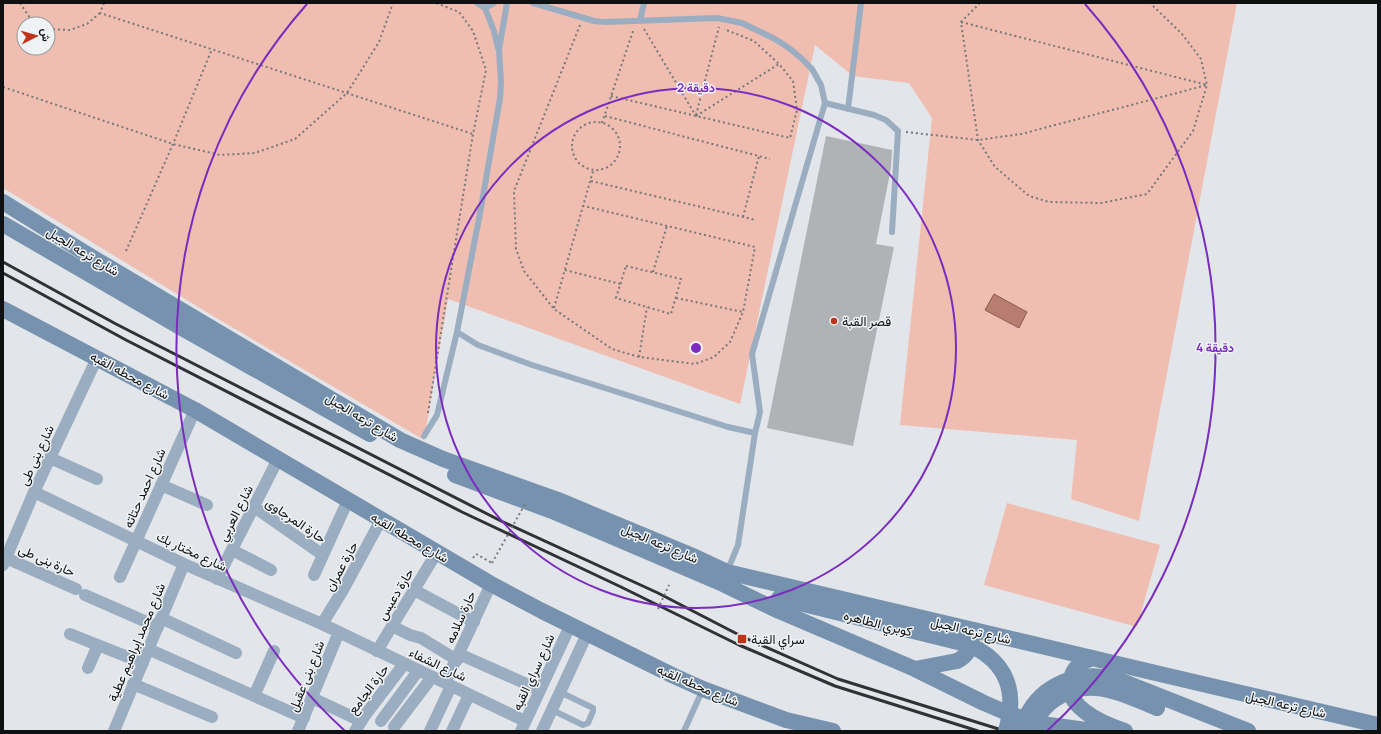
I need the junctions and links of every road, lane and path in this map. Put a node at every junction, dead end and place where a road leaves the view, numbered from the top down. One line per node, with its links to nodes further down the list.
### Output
1 (20, 3): 15 (path)
2 (104, 3): 14 (path)
3 (392, 3): 27 (path)
4 (436, 3): 35 (path)
5 (476, 3): 13 (lane)
6 (494, 3): 13 (lane)
7 (508, 3): 23 (lane)
8 (533, 3): 16 (lane)
9 (644, 3): 17 (lane)
10 (861, 3): 30 (lane)
11 (980, 3): 18 (path)
12 (1150, 3): 25 (path)
13 (485, 8): 23 (lane)
14 (100, 13): 20 (path); 22 (path)
15 (28, 16)
16 (583, 18): 17 (lane); 56 (path)
17 (640, 20): 29 (lane)
18 (960, 22): 25 (path); 36 (path)
19 (651, 27): 21 (path)
20 (56, 29)
21 (644, 29): 28 (path); 32 (path)
22 (212, 49): 27 (path); 37 (path)
23 (499, 50): 58 (lane)
24 (779, 64): 32 (path); 32 (path); 32 (path)
25 (1207, 85): 36 (path); 36 (path)
26 (3, 87): 37 (path)
27 (347, 93): 35 (path); 37 (path)
28 (611, 96): 31 (path); 32 (path)
29 (825, 103): 30 (lane); 62 (lane)
30 (848, 109): 34 (lane)
31 (605, 116): 33 (path); 38 (path)
32 (696, 116)
33 (602, 123): 40 (path); 40 (path)
34 (898, 132): 36 (path); 48 (lane)
35 (473, 134): 63 (path)
36 (978, 140)
37 (173, 144): 49 (path)
38 (759, 156): 39 (path); 44 (path)
39 (770, 159)
40 (593, 171): 41 (path)
41 (591, 181): 43 (path); 44 (path)
42 (3, 202): 84 (main road, شارع ترعه الجبل)
43 (584, 206): 47 (path); 50 (path)
44 (743, 217): 45 (path)
45 (756, 220)
46 (3, 224): 84 (main road, شارع ترعه الجبل)
47 (667, 226): 51 (path); 57 (path)
48 (892, 232)
49 (126, 251)
50 (565, 270): 52 (path); 56 (path)
51 (653, 272): 52 (path); 53 (path)
52 (620, 284): 54 (path)
53 (676, 298): 54 (path); 57 (path)
54 (647, 307): 59 (path)
55 (3, 309): 60 (main road, شارع محطه القبه)
56 (554, 309): 59 (path)
57 (743, 312): 59 (path)
58 (457, 332): 62 (lane); 63 (lane)
59 (639, 356)
60 (97, 358): 61 (main road, شارع محطه القبه); 64 (street, شارع بنى طى)
61 (195, 410): 65 (main road, شارع محطه القبه); 67 (street, شارع احمد حتاته)
62 (755, 433): 84 (lane)
63 (424, 436)
64 (50, 458): 66 (street); 68 (street, شارع بنى طى)
65 (278, 459): 69 (main road, شارع محطه القبه); 72 (street, شارع العربي)
66 (98, 479)
67 (161, 485): 71 (street); 74 (street, شارع احمد حتاته)
68 (34, 492): 74 (street, شارع مختار بك); 79 (street, شارع بنى طى)
69 (348, 500): 73 (main road, شارع محطه القبه); 78 (street)
70 (525, 504): 77 (path, bridge)
71 (207, 506)
72 (254, 508): 75 (street, شارع العربي); 78 (street, حارة المرجاوى)
73 (381, 520): 76 (main road, شارع محطه القبه); 93 (street, حارة عمران)
74 (136, 541): 80 (street, شارع مختار بك); 83 (street, شارع احمد حتاته)
75 (232, 550): 81 (street); 85 (street, شارع العربي)
76 (436, 552): 86 (main road, شارع محطه القبه); 88 (street, حارة دعبس)
77 (476, 554)
78 (323, 555): 82 (street)
79 (5, 561): 91 (street, حارة بنى طى)
80 (184, 564): 85 (street, شارع مختار بك); 91 (street, شارع محمد إبراهيم عطية)
81 (271, 570)
82 (314, 575)
83 (120, 577)
84 (725, 578): 89 (main road, شارع ترعه الجبل); 96 (main road, شارع ترعه الجبل); 110 (main road, شارع ترعه الجبل)
85 (217, 579): 93 (street, شارع مختار بك)
86 (490, 584): 92 (street, حارة سلامه); 95 (main road, شارع محطه القبه)
87 (669, 585): 90 (path, bridge)
88 (414, 590): 92 (street); 94 (street, حارة دعبس)
89 (779, 598): 136 (main road, كوبري الطاهره, bridge)
90 (658, 609)
91 (160, 622): 101 (street, شارع محمد إبراهيم عطية); 104 (street, حارة بنى طى)
92 (474, 622): 105 (street, حارة سلامه)
93 (322, 624): 97 (street, شارع مختار بك)
94 (392, 626): 103 (street, حارة دعبس); 105 (street)
95 (570, 626): 99 (main road, شارع محطه القبه); 115 (street, شارع سراي القبه)
96 (967, 630): 106 (main road, شارع ترعه الجبل); 110 (main road)
97 (339, 632): 103 (street, شارع الشفاء); 120 (street, شارع بنى عقيل)
98 (70, 634): 100 (street)
99 (587, 634): 116 (main road, شارع محطه القبه); 117 (street)
100 (98, 645): 107 (street); 109 (street)
101 (148, 649): 107 (street, شارع محمد إبراهيم عطية); 119 (street)
102 (274, 650): 119 (street)
103 (377, 651): 108 (street, شارع الشفاء)
104 (236, 653)
105 (458, 657): 114 (street, حارة سلامه); 115 (street)
106 (1093, 658): 126 (main road, شارع ترعه الجبل); 140 (main road)
107 (143, 663): 113 (street, شارع محمد إبراهيم عطية)
108 (404, 664): 111 (street, شارع الشفاء); 125 (street, حارة الجامع)
109 (88, 668)
110 (914, 669): 139 (main road, شارع ترعه الجبل)
111 (418, 670): 112 (street, شارع الشفاء); 124 (street)
112 (432, 677): 114 (street, شارع الشفاء); 128 (street)
113 (133, 684): 122 (street); 129 (street, شارع محمد إبراهيم عطية)
114 (448, 685): 118 (street, شارع الشفاء); 131 (street, حارة سلامه)
115 (540, 690): 127 (street, شارع سراي القبه)
116 (704, 690): 134 (lane); 135 (main road, شارع محطه القبه)
117 (560, 692): 121 (street); 121 (lane)
118 (469, 695): 127 (street, شارع الشفاء); 132 (street)
119 (254, 696): 123 (street)
120 (312, 698): 123 (street, شارع بنى عقيل); 125 (street)
121 (552, 710): 133 (street)
122 (212, 717)
123 (304, 718): 130 (street, شارع بنى عقيل)
124 (381, 721): 125 (street); 128 (street)
125 (360, 722)
126 (1378, 725)
127 (523, 726)
128 (398, 729)
129 (114, 731)
130 (300, 731)
131 (430, 731)
132 (452, 731)
133 (542, 731)
134 (684, 731)
135 (833, 731)
136 (1006, 731)
137 (1021, 731): 142 (main road, bridge)
138 (1031, 731): 141 (main road, bridge)
139 (1094, 731)
140 (1125, 731)
141 (1218, 731)
142 (1248, 731)

